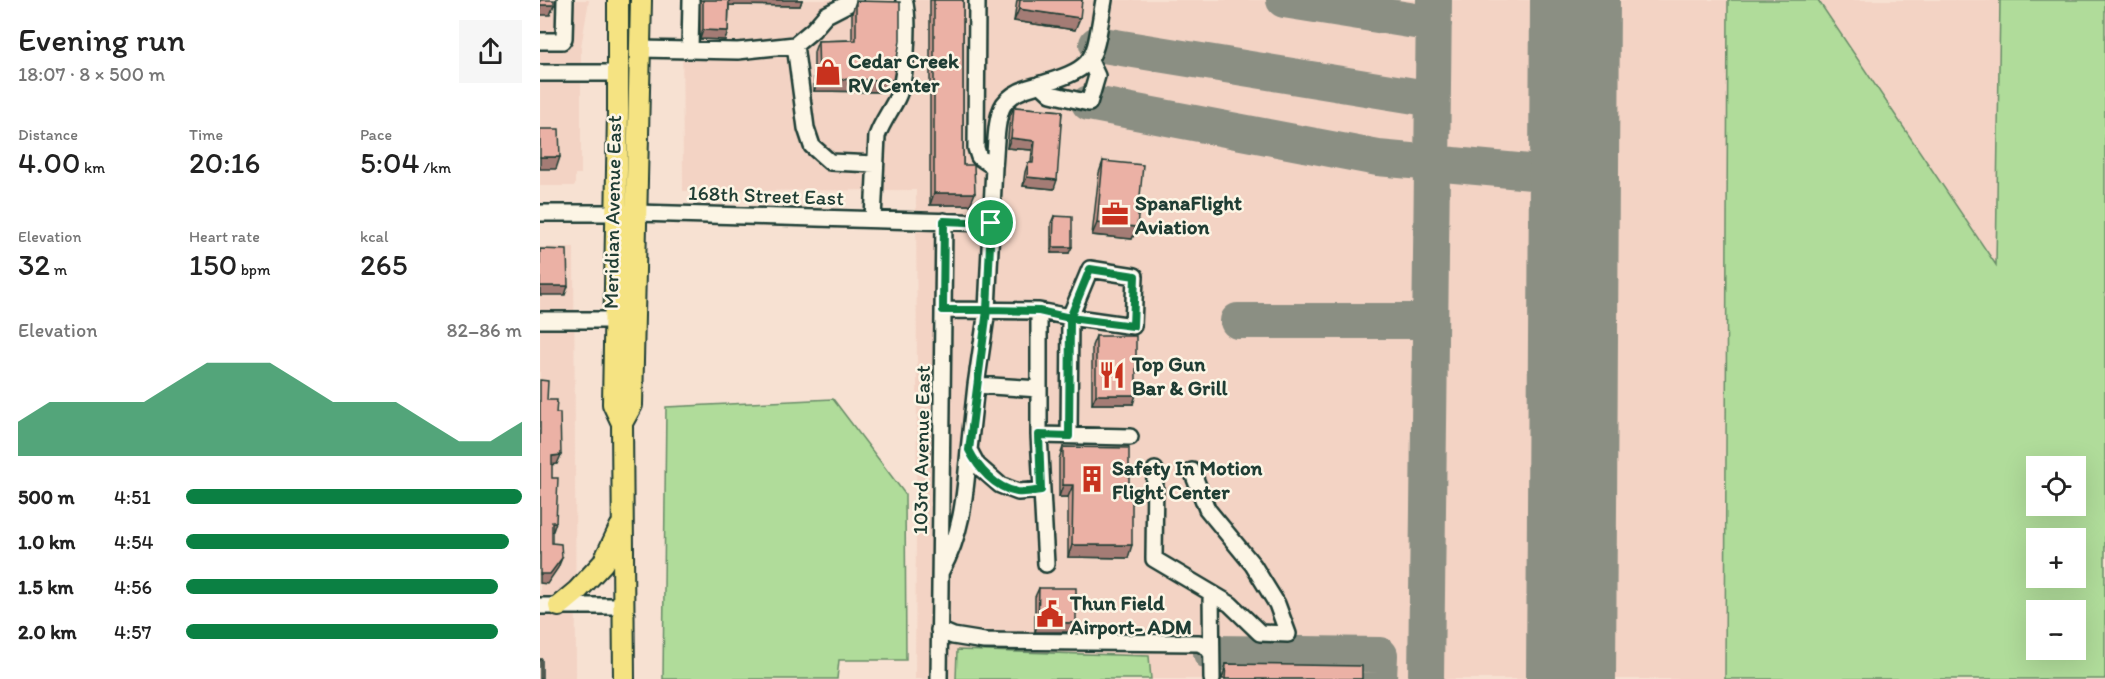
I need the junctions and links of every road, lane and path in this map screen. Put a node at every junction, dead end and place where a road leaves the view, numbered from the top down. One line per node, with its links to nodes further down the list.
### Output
1 (565, 0): 9 (street)
2 (618, 0): 15 (main road, Meridian Avenue East)
3 (641, 0): 11 (main road, Meridian Avenue East)
4 (691, 0): 12 (street)
5 (855, 0): 10 (street)
6 (904, 0): 17 (street)
7 (977, 0): 18 (street)
8 (1104, 0): 13 (street)
9 (540, 40)
10 (795, 45): 12 (street); 17 (street)
11 (640, 49): 12 (street); 21 (main road, Meridian Avenue East)
12 (690, 50)
13 (1090, 61): 16 (street); 16 (street)
14 (540, 73): 15 (street)
15 (619, 73): 19 (main road, Meridian Avenue East)
16 (1040, 84): 18 (street)
17 (875, 164): 22 (street)
18 (994, 167): 24 (street)
19 (616, 212): 20 (street, 168th Street East); 21 (street, 168th Street East); 30 (main road, Meridian Avenue East)
20 (540, 213)
21 (637, 213): 22 (street, 168th Street East); 33 (main road, Meridian Avenue East)
22 (873, 219): 23 (street, 168th Street East)
23 (944, 221): 24 (street, 168th Street East); 25 (street, 103rd Avenue East)
24 (991, 223): 26 (street)
25 (943, 310): 26 (street); 43 (street, 103rd Avenue East)
26 (987, 310): 27 (street); 31 (street)
27 (1039, 311): 28 (street); 32 (street)
28 (1070, 318): 28 (street); 35 (street)
29 (540, 320): 30 (street)
30 (613, 320): 33 (main road, Meridian Avenue East)
31 (976, 385): 32 (street); 37 (street)
32 (1039, 389): 34 (street)
33 (622, 423): 41 (main road, Meridian Avenue East)
34 (1039, 435): 35 (street); 40 (street)
35 (1069, 436): 36 (street)
36 (1130, 437)
37 (969, 450): 40 (street); 43 (street)
38 (1155, 470): 44 (street)
39 (1192, 471): 44 (street)
40 (1041, 490): 42 (street)
41 (623, 522): 45 (main road); 46 (main road, Meridian Avenue East)
42 (1046, 564)
43 (940, 573): 47 (street, 103rd Avenue East)
44 (1211, 593): 48 (street)
45 (549, 606): 46 (street)
46 (625, 606): 49 (main road, Meridian Avenue East)
47 (939, 630): 48 (street); 50 (street, 103rd Avenue East)
48 (1211, 653): 51 (street)
49 (624, 679)
50 (939, 679)
51 (1212, 679)

